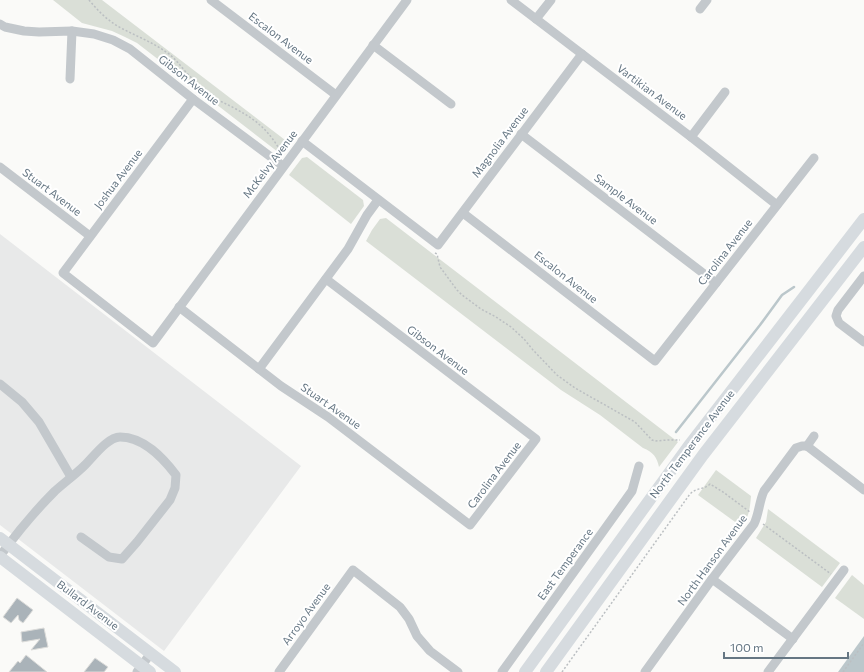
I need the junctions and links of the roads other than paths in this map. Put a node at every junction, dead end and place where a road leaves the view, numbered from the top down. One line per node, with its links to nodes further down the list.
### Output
1 (211, 0): 14 (street, Escalon Avenue)
2 (512, 0): 7 (street, Vartikian Avenue)
3 (551, 0): 7 (street)
4 (707, 0): 6 (street)
5 (403, 2): 10 (street, McKelvy Avenue)
6 (700, 9)
7 (536, 19): 11 (street, Vartikian Avenue)
8 (0, 24): 9 (street, Gibson Avenue)
9 (72, 31): 12 (street); 15 (street, Gibson Avenue)
10 (373, 45): 14 (street, McKelvy Avenue); 16 (street)
11 (582, 54): 17 (street, Magnolia Avenue); 18 (street, Vartikian Avenue)
12 (70, 79)
13 (725, 92): 18 (street)
14 (336, 96): 19 (street, McKelvy Avenue)
15 (193, 99): 21 (street, Gibson Avenue); 27 (street, Joshua Avenue)
16 (451, 104)
17 (521, 134): 25 (street, Magnolia Avenue); 31 (street, Sample Avenue)
18 (690, 137): 24 (street, Vartikian Avenue)
19 (302, 141): 21 (street, McKelvy Avenue); 23 (street)
20 (814, 158): 24 (street, Carolina Avenue)
21 (283, 166): 32 (street, McKelvy Avenue)
22 (0, 167): 27 (street, Stuart Avenue)
23 (378, 200): 25 (street, Magnolia Avenue); 30 (street)
24 (777, 205): 31 (street, Carolina Avenue)
25 (463, 212): 35 (street, Escalon Avenue)
26 (864, 219): 57 (main road, North Temperance Avenue)
27 (90, 236): 33 (street, Joshua Avenue)
28 (864, 247): 58 (main road, North Temperance Avenue)
29 (864, 276): 34 (street)
30 (326, 279): 36 (street); 39 (street, Gibson Avenue)
31 (716, 283): 35 (street, Carolina Avenue)
32 (179, 308): 33 (street, McKelvy Avenue); 36 (street, Stuart Avenue)
33 (153, 342)
34 (864, 342)
35 (655, 361)
36 (259, 369): 44 (street, Stuart Avenue)
37 (0, 384): 42 (street)
38 (814, 436): 40 (street)
39 (536, 439): 44 (street, Carolina Avenue)
40 (807, 446): 43 (street); 49 (street, North Hanson Avenue)
41 (639, 466): 56 (street, East Temperance)
42 (71, 477): 45 (street); 46 (street)
43 (864, 490)
44 (470, 526)
45 (81, 537)
46 (4, 541): 47 (street); 51 (main road, Bullard Avenue)
47 (0, 556): 52 (main road, Bullard Avenue)
48 (844, 570): 50 (street)
49 (712, 579): 50 (street); 59 (street, North Hanson Avenue)
50 (793, 638): 60 (street)
51 (151, 653): 52 (street); 54 (main road, Bullard Avenue)
52 (143, 670)
53 (281, 671): 55 (street, Arroyo Avenue)
54 (176, 672)
55 (458, 672)
56 (502, 672)
57 (525, 672)
58 (546, 672)
59 (645, 672)
60 (768, 672)

